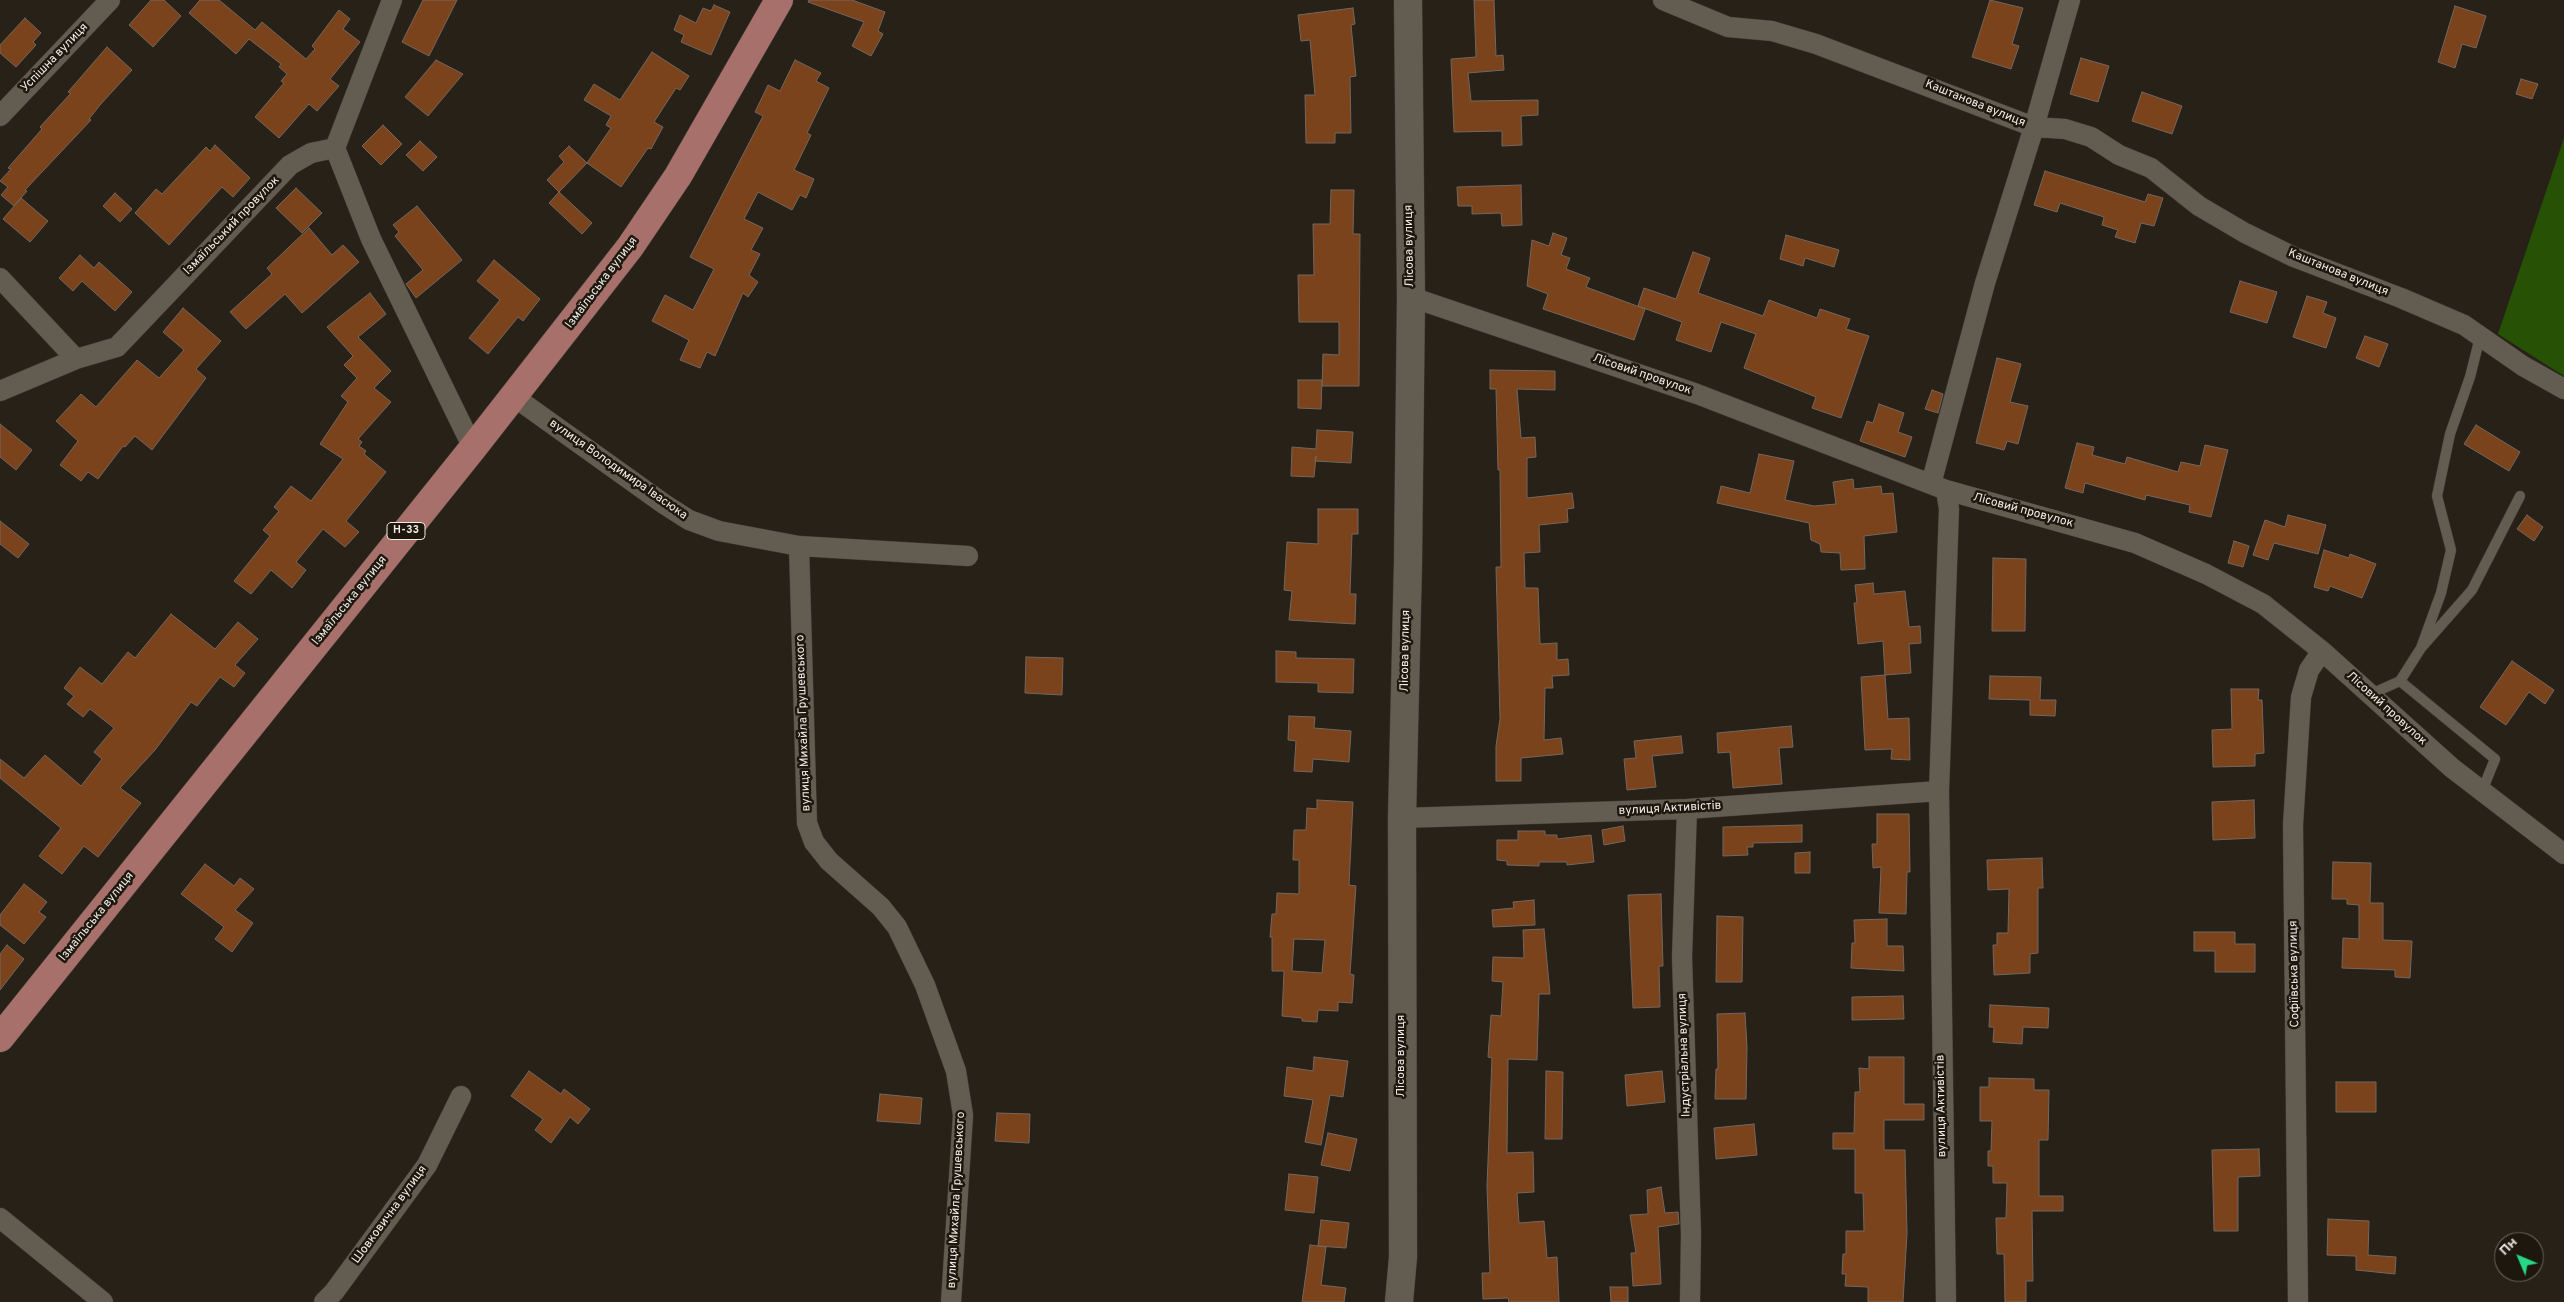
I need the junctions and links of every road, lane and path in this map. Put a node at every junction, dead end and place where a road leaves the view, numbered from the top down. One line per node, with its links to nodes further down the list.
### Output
1 (110, 0): 7 (street, Успішна вулиця)
2 (392, 0): 9 (street)
3 (779, 0): 16 (main road, Ізмаїльська вулиця / Н-33)
4 (1408, 0): 11 (street, Лісова вулиця)
5 (1663, 0): 8 (street, Каштанова вулиця)
6 (2070, 0): 8 (street)
7 (0, 116)
8 (2034, 127): 12 (street, Каштанова вулиця); 18 (street)
9 (335, 148): 13 (street, Ізмаїльський провулок); 17 (street)
10 (0, 278): 13 (street)
11 (1411, 297): 18 (street, Лісовий провулок); 29 (street, Лісова вулиця)
12 (2480, 337): 14 (street, Каштанова вулиця); 22 (lane)
13 (76, 359): 15 (street, Ізмаїльський провулок)
14 (2564, 389)
15 (0, 391)
16 (513, 396): 17 (main road, Ізмаїльська вулиця / Н-33); 20 (street, вулиця Володимира Івасюка)
17 (473, 448): 31 (main road, Ізмаїльська вулиця / Н-33)
18 (1938, 487): 23 (street, Лісовий провулок); 26 (street, вулиця Активістів)
19 (2520, 496): 22 (lane)
20 (799, 546): 21 (street, вулиця Володимира Івасюка); 36 (street, вулиця Михайла Грушевського)
21 (968, 556)
22 (2421, 648): 24 (lane)
23 (2322, 651): 25 (street, Лісовий провулок); 40 (street, Софіївська вулиця)
24 (2400, 681): 25 (lane); 27 (lane)
25 (2371, 694): 27 (street, Лісовий провулок)
26 (1939, 791): 28 (street, вулиця Активістів); 39 (street, вулиця Активістів)
27 (2482, 791): 30 (street, Лісовий провулок)
28 (1687, 809): 29 (street, вулиця Активістів); 38 (street, Індустріальна вулиця)
29 (1402, 818): 37 (street, Лісова вулиця)
30 (2564, 854)
31 (0, 1038)
32 (461, 1096): 35 (street, Шовковична вулиця)
33 (0, 1218): 34 (street)
34 (103, 1302)
35 (324, 1302)
36 (951, 1302)
37 (1399, 1302)
38 (1690, 1302)
39 (1946, 1302)
40 (2298, 1302)

